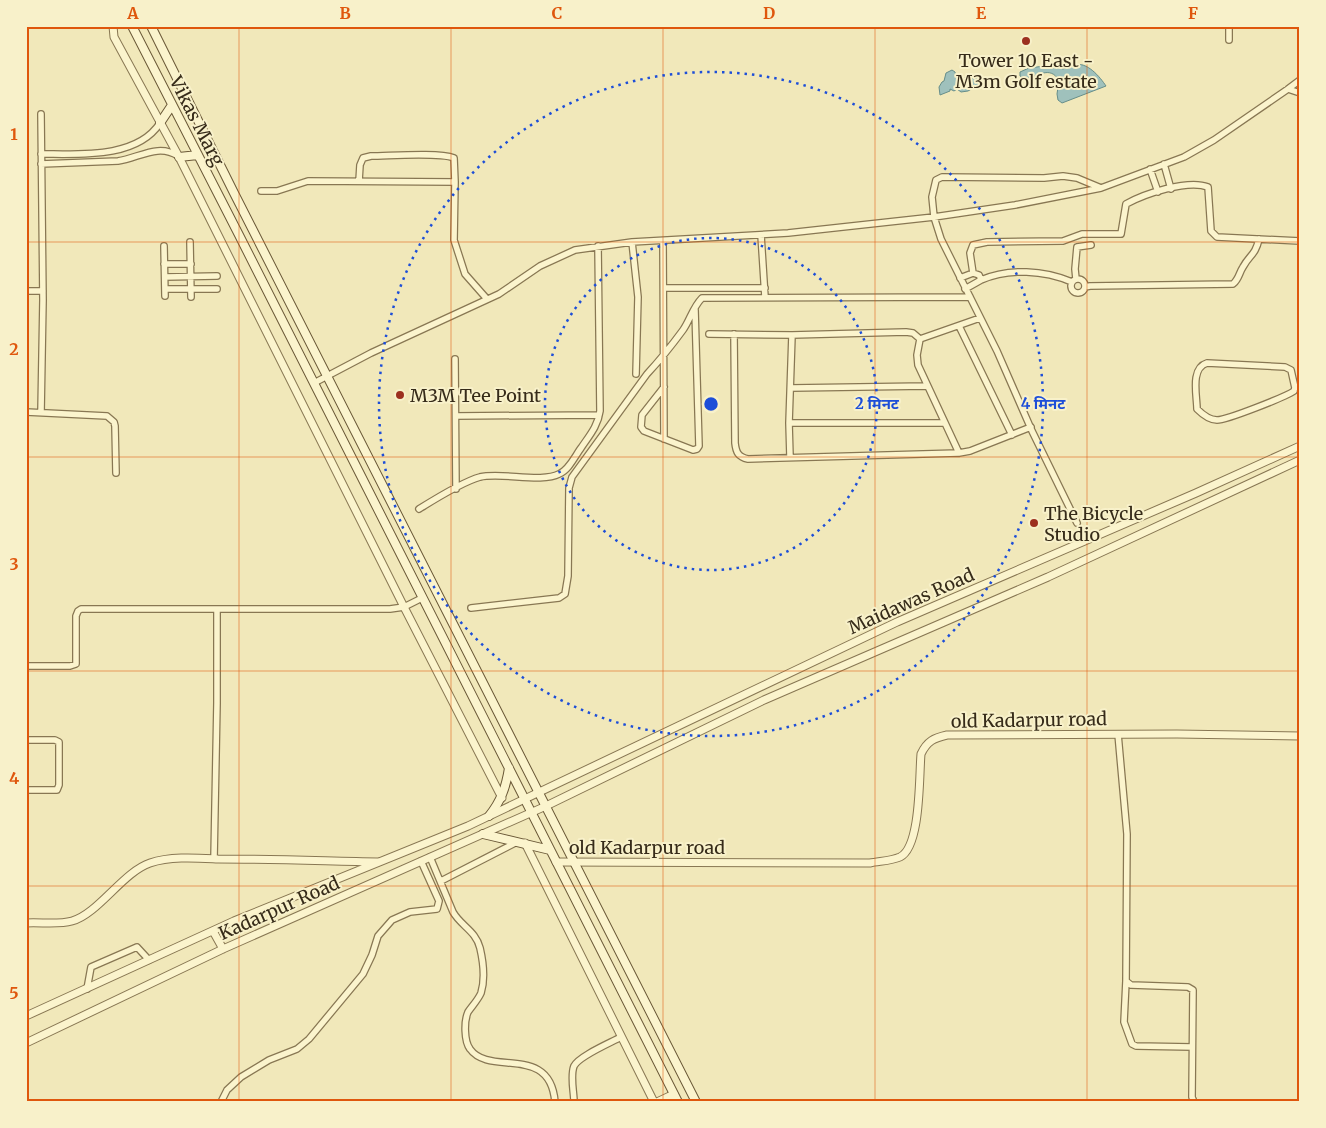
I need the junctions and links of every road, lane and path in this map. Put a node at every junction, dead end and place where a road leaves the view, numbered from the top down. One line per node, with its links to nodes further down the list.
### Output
1 (113, 26): 11 (street)
2 (132, 26): 9 (main road, Vikas Marg)
3 (150, 26): 69 (main road)
4 (1229, 26): 5 (street)
5 (1229, 40)
6 (1300, 80): 7 (street)
7 (1288, 90): 8 (street); 18 (street)
8 (1300, 93)
9 (172, 105): 11 (main road); 14 (main road, Vikas Marg)
10 (41, 114): 13 (street)
11 (160, 123): 12 (street); 16 (street)
12 (129, 145): 13 (street); 15 (street)
13 (41, 154): 17 (street)
14 (198, 155): 16 (main road); 70 (main road, Vikas Marg)
15 (134, 157): 16 (street); 17 (street)
16 (179, 157): 93 (street)
17 (41, 164): 52 (street)
18 (1164, 164): 19 (street); 23 (street)
19 (1150, 169): 22 (street); 25 (street)
20 (359, 181): 21 (street); 21 (street); 24 (street)
21 (455, 182): 58 (street)
22 (1100, 188): 26 (street); 26 (street)
23 (1171, 189): 25 (street); 28 (street)
24 (261, 191)
25 (1158, 192): 38 (street)
26 (934, 217): 27 (street); 42 (street)
27 (760, 235): 29 (street); 47 (street)
28 (1259, 239): 30 (street); 45 (street)
29 (663, 241): 32 (street); 46 (street)
30 (1300, 241)
31 (190, 242): 37 (street)
32 (632, 242): 35 (street); 68 (street)
33 (1091, 245): 44 (street)
34 (164, 246): 36 (street)
35 (598, 246): 58 (street); 77 (street)
36 (164, 264): 37 (street); 40 (street)
37 (191, 264): 41 (street)
38 (974, 273): 42 (street); 43 (street)
39 (217, 276): 41 (street)
40 (165, 277): 41 (street); 48 (street)
41 (191, 277): 49 (street)
42 (960, 278): 51 (street)
43 (981, 280): 44 (street); 51 (street)
44 (1074, 281): 45 (street); 45 (street)
45 (1085, 287)
46 (664, 288): 47 (street); 66 (street)
47 (765, 288): 56 (street)
48 (165, 289): 49 (street); 54 (street)
49 (191, 289): 50 (street); 55 (street)
50 (218, 289)
51 (965, 289): 57 (street)
52 (43, 290): 53 (street); 76 (street)
53 (26, 291)
54 (165, 296)
55 (191, 296)
56 (765, 298): 57 (street); 59 (street)
57 (970, 298): 60 (street)
58 (487, 299): 69 (street)
59 (695, 308): 66 (street); 83 (street)
60 (980, 318): 61 (street); 81 (street)
61 (959, 326): 65 (street); 82 (street)
62 (709, 334): 63 (street)
63 (734, 334): 64 (street); 86 (street)
64 (792, 335): 65 (street); 73 (street)
65 (920, 339): 71 (street)
66 (664, 356): 72 (street); 94 (street)
67 (455, 359): 78 (street)
68 (636, 374)
69 (328, 376): 70 (street); 102 (main road)
70 (314, 383): 92 (main road, Vikas Marg)
71 (927, 386): 73 (street); 80 (street)
72 (664, 387): 83 (street); 83 (street)
73 (791, 388): 79 (street)
74 (1297, 388): 74 (street)
75 (26, 412): 76 (street)
76 (41, 412): 88 (street)
77 (600, 415): 78 (street); 89 (street)
78 (456, 416): 89 (street)
79 (789, 423): 80 (street); 86 (street)
80 (945, 423): 85 (street)
81 (1031, 428): 82 (street); 91 (street)
82 (1012, 435): 85 (street)
83 (664, 439)
84 (1300, 446): 102 (street, Maidawas Road)
85 (959, 454): 86 (street)
86 (790, 457)
87 (1300, 460): 105 (street, Maidawas Road)
88 (116, 472)
89 (456, 488): 90 (street)
90 (419, 509)
91 (1077, 523)
92 (422, 598): 93 (street); 100 (main road, Vikas Marg)
93 (404, 607): 95 (street); 103 (street)
94 (471, 608)
95 (217, 610): 96 (street); 112 (street)
96 (26, 666)
97 (1118, 734): 98 (street, old Kadarpur road); 114 (street, old Kadarpur road); 122 (street)
98 (1300, 736)
99 (26, 740): 101 (street)
100 (509, 768): 103 (main road); 104 (main road, Vikas Marg)
101 (26, 790)
102 (538, 793): 104 (street, Kadarpur Road); 105 (main road)
103 (502, 798): 107 (main road)
104 (526, 799): 106 (main road, Vikas Marg); 107 (street, Kadarpur Road)
105 (546, 806): 106 (street, Kadarpur Road); 114 (main road)
106 (532, 813): 108 (street, Kadarpur Road); 110 (main road, Vikas Marg)
107 (489, 816): 115 (street, Kadarpur Road)
108 (483, 834): 109 (main road); 111 (street, Kadarpur Road)
109 (521, 842): 110 (main road); 117 (street); 125 (street)
110 (550, 850): 116 (main road, Vikas Marg)
111 (430, 857): 113 (street, Kadarpur Road); 117 (street)
112 (214, 858): 115 (street); 118 (street)
113 (420, 861): 120 (street, Kadarpur Road); 129 (street)
114 (574, 861): 116 (street, old Kadarpur road); 135 (main road)
115 (380, 862): 119 (street, Kadarpur Road)
116 (556, 862): 128 (main road, Vikas Marg)
117 (440, 879): 130 (street)
118 (26, 922)
119 (213, 931): 120 (street); 121 (street, Kadarpur Road)
120 (223, 949): 126 (street, Kadarpur Road)
121 (149, 960): 123 (street, Kadarpur Road); 123 (street)
122 (1126, 981): 127 (street); 127 (street)
123 (87, 989): 124 (street, Kadarpur Road)
124 (26, 1016)
125 (621, 1037): 131 (street); 132 (street)
126 (26, 1043)
127 (1192, 1047): 136 (street)
128 (674, 1094): 133 (street); 134 (main road, Vikas Marg)
129 (221, 1102)
130 (555, 1102)
131 (574, 1102)
132 (654, 1102)
133 (658, 1102)
134 (678, 1102)
135 (696, 1102)
136 (1194, 1102)

